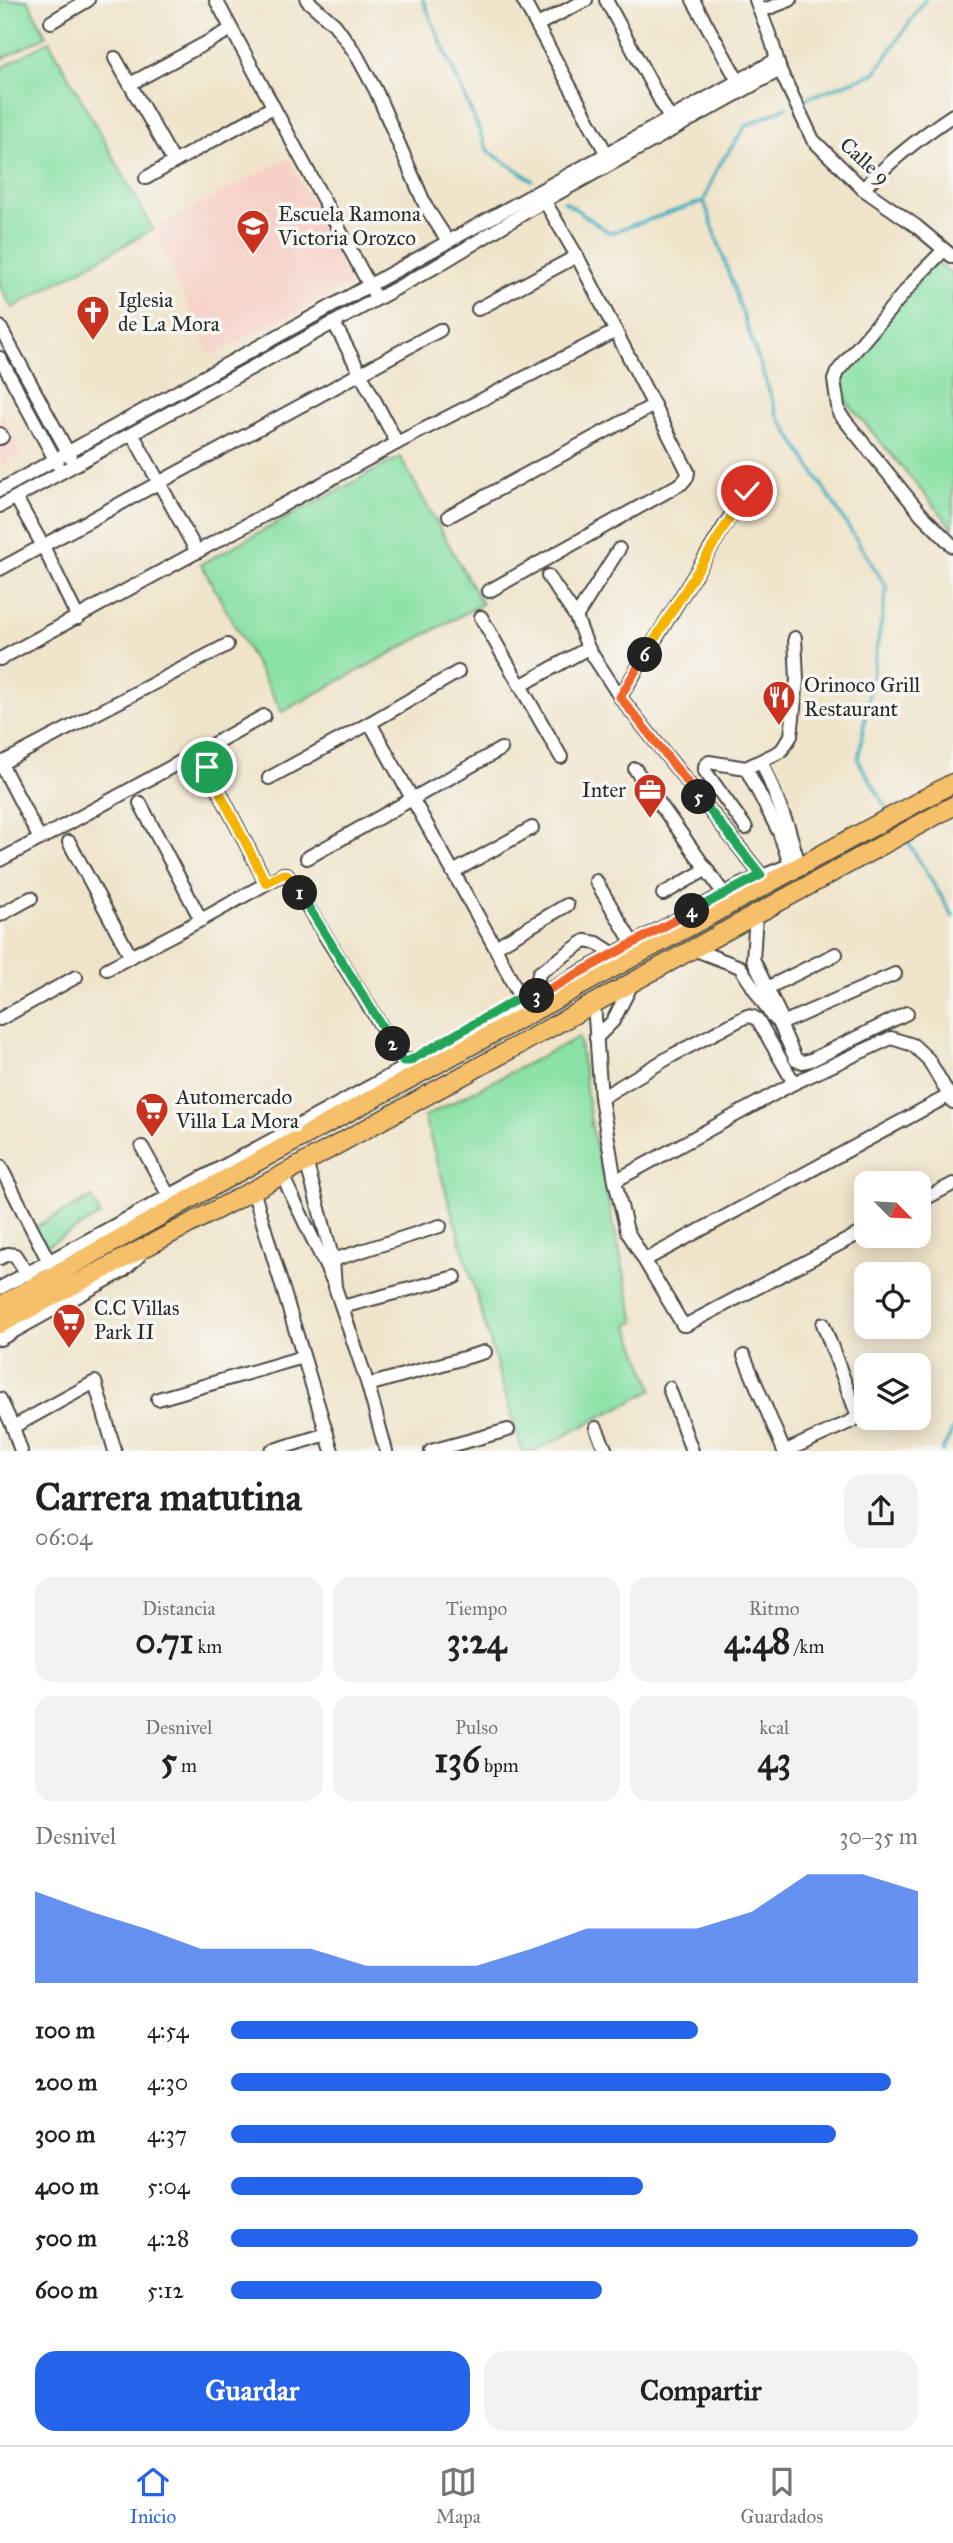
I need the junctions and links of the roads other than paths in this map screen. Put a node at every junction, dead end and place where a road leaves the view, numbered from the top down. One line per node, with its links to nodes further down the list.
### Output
1 (216, 0): 12 (street)
2 (307, 0): 25 (street)
3 (523, 0): 11 (street)
4 (586, 0): 11 (street)
5 (606, 0): 19 (street)
6 (693, 0): 16 (street)
7 (790, 0): 9 (street)
8 (86, 1): 10 (street)
9 (758, 6): 14 (street, Calle 9)
10 (51, 22)
11 (537, 25): 20 (street)
12 (230, 30): 15 (street); 17 (street)
13 (115, 58): 15 (street)
14 (778, 65): 16 (street); 23 (street, Calle 9)
15 (130, 84): 21 (street)
16 (740, 86): 19 (street)
17 (273, 107): 21 (street); 28 (street)
18 (953, 115): 23 (street)
19 (673, 124): 20 (street)
20 (609, 159): 24 (street)
21 (174, 162): 22 (street)
22 (146, 178)
23 (863, 188): 26 (street, Calle 9)
24 (542, 196): 25 (street); 27 (street); 29 (street)
25 (448, 241): 28 (street)
26 (948, 254): 51 (street)
27 (577, 256): 30 (street); 34 (street)
28 (369, 285): 29 (street); 40 (street)
29 (376, 299): 31 (street)
30 (478, 309)
31 (334, 323): 36 (street); 38 (street)
32 (0, 327): 40 (street)
33 (440, 330): 36 (street)
34 (616, 331): 37 (street); 39 (street)
35 (0, 358): 41 (street)
36 (361, 374): 39 (street); 44 (street)
37 (654, 405): 49 (street); 56 (street)
38 (133, 435): 42 (street); 44 (street)
39 (397, 443): 53 (street)
40 (68, 451): 41 (street); 42 (street)
41 (55, 458): 43 (street); 45 (street)
42 (75, 465): 43 (street)
43 (62, 472): 47 (street)
44 (159, 484): 50 (street); 53 (street)
45 (0, 490)
46 (747, 491): 66 (street)
47 (16, 498): 48 (street); 50 (street)
48 (0, 506)
49 (449, 516)
50 (43, 546): 54 (street); 59 (street)
51 (953, 546)
52 (619, 549): 58 (street)
53 (197, 552): 59 (street)
54 (0, 569)
55 (548, 576): 58 (street)
56 (489, 592)
57 (481, 617): 65 (street)
58 (576, 617): 62 (street)
59 (78, 618): 63 (street)
60 (795, 638): 71 (street)
61 (227, 645): 72 (street)
62 (588, 648): 65 (street); 66 (street)
63 (0, 659)
64 (458, 672): 68 (street)
65 (520, 686): 70 (street)
66 (620, 697): 93 (street)
67 (264, 716): 85 (street)
68 (370, 723): 77 (street); 79 (street)
69 (501, 749): 79 (street)
70 (561, 757)
71 (762, 762): 74 (street); 90 (street)
72 (0, 763): 85 (street)
73 (207, 767): 95 (street)
74 (746, 768): 84 (street); 90 (street)
75 (635, 769): 91 (street)
76 (953, 777): 80 (street)
77 (269, 778)
78 (953, 783): 80 (highway)
79 (411, 798): 88 (street); 92 (street)
80 (923, 800): 87 (highway)
81 (140, 803): 102 (street)
82 (953, 806): 101 (highway)
83 (532, 828): 92 (street)
84 (746, 828)
85 (40, 839): 89 (street)
86 (69, 842): 108 (street)
87 (834, 847): 90 (street); 116 (highway)
88 (307, 858)
89 (0, 860)
90 (794, 862): 93 (street)
91 (707, 869): 96 (street); 97 (street)
92 (453, 872): 104 (street)
93 (761, 875): 97 (street)
94 (596, 881): 103 (street)
95 (266, 883): 102 (street); 117 (street)
96 (663, 894)
97 (724, 894): 103 (street)
98 (31, 898): 100 (street)
99 (567, 905): 104 (street)
100 (0, 915)
101 (756, 915): 105 (highway); 109 (street)
102 (201, 920): 108 (street)
103 (633, 944): 106 (street)
104 (495, 947): 117 (street)
105 (693, 949): 110 (street); 114 (highway)
106 (614, 954): 117 (street); 117 (street)
107 (836, 954): 115 (street)
108 (131, 957): 111 (street)
109 (753, 959): 110 (street); 115 (street)
110 (740, 967): 115 (street)
111 (107, 969)
112 (895, 974): 121 (street)
113 (76, 977): 120 (street)
114 (633, 982): 118 (highway); 122 (street)
115 (762, 991): 121 (street)
116 (561, 997): 117 (highway); 148 (highway)
117 (526, 999): 134 (street)
118 (593, 1004): 122 (street); 127 (highway)
119 (906, 1013): 121 (street)
120 (0, 1019)
121 (779, 1023)
122 (596, 1038): 124 (street)
123 (794, 1083): 124 (street); 125 (street); 130 (street)
124 (601, 1098): 130 (street)
125 (951, 1099): 142 (street)
126 (142, 1147): 134 (street)
127 (306, 1161): 129 (highway); 133 (street)
128 (0, 1166): 143 (street)
129 (282, 1175): 132 (highway); 136 (street)
130 (615, 1181): 142 (street)
131 (953, 1184): 135 (street)
132 (253, 1190): 139 (highway); 155 (street)
133 (315, 1195): 136 (street); 141 (street)
134 (169, 1196): 143 (street)
135 (931, 1196)
136 (295, 1201): 146 (street)
137 (440, 1226): 141 (street)
138 (854, 1236): 142 (street)
139 (152, 1243): 150 (highway); 152 (street)
140 (0, 1258): 144 (street)
141 (333, 1260): 146 (street)
142 (646, 1260)
143 (49, 1262): 144 (street)
144 (27, 1274): 147 (street)
145 (455, 1277): 149 (street)
146 (335, 1287): 149 (street)
147 (0, 1289)
148 (0, 1306)
149 (341, 1307): 156 (street)
150 (0, 1324)
151 (823, 1324): 172 (street)
152 (0, 1339)
153 (485, 1352): 156 (street)
154 (744, 1356): 172 (street)
155 (303, 1357): 159 (street); 163 (street)
156 (368, 1385): 168 (street)
157 (669, 1388): 171 (street)
158 (0, 1399): 160 (street)
159 (158, 1399)
160 (13, 1427): 164 (street); 165 (street)
161 (596, 1428): 170 (street)
162 (508, 1430): 169 (street)
163 (327, 1434): 166 (street); 167 (street)
164 (21, 1451)
165 (116, 1451)
166 (271, 1451)
167 (332, 1451)
168 (386, 1451)
169 (431, 1451)
170 (606, 1451)
171 (692, 1451)
172 (785, 1451)

